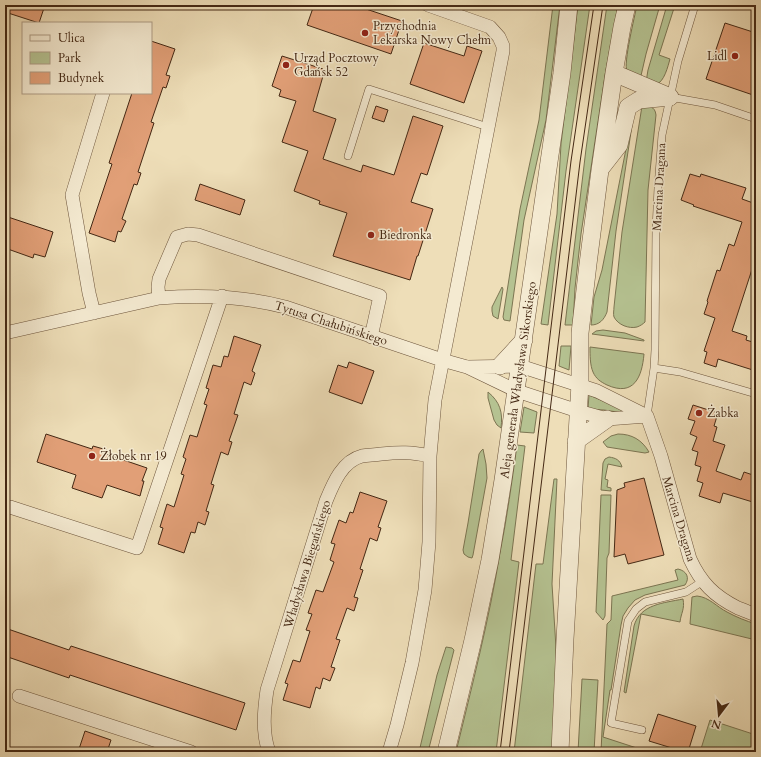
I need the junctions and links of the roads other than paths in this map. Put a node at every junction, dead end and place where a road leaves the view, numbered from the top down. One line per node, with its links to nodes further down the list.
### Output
1 (428, 5): 9 (street)
2 (569, 5): 17 (street, Aleja generała Władysława Sikorskiego)
3 (627, 5): 5 (street)
4 (695, 5): 7 (lane, Marcina Dragana)
5 (614, 74): 7 (street); 11 (street)
6 (103, 94): 14 (street)
7 (670, 97): 8 (lane); 11 (street); 22 (lane, Marcina Dragana)
8 (756, 119)
9 (488, 127): 10 (lane); 18 (street)
10 (348, 156)
11 (600, 170): 23 (street)
12 (222, 296): 13 (street, Tytusa Chałubińskiego); 16 (street, Tytusa Chałubińskiego); 31 (street)
13 (159, 298): 14 (street, Tytusa Chałubińskiego); 16 (street)
14 (94, 313): 15 (street, Tytusa Chałubińskiego)
15 (5, 333)
16 (371, 337): 18 (street, Tytusa Chałubińskiego)
17 (524, 340): 19 (street); 20 (street, Aleja generała Władysława Sikorskiego)
18 (442, 360): 21 (street, Tytusa Chałubińskiego); 30 (street)
19 (500, 366): 20 (street, Tytusa Chałubińskiego); 21 (street, Tytusa Chałubińskiego)
20 (520, 366): 23 (street, Tytusa Chałubińskiego); 24 (street, Aleja generała Władysława Sikorskiego)
21 (467, 367): 24 (street, Tytusa Chałubińskiego)
22 (654, 368): 25 (lane); 27 (lane, Marcina Dragana)
23 (580, 384): 26 (street); 27 (street)
24 (517, 391): 26 (street, Tytusa Chałubińskiego); 39 (street, Aleja generała Władysława Sikorskiego)
25 (756, 394)
26 (578, 411): 28 (street); 29 (street)
27 (647, 416): 28 (street); 32 (street, Marcina Dragana)
28 (607, 419): 29 (street)
29 (576, 441): 40 (street)
30 (430, 456): 37 (street, Władysława Biegańskiego); 38 (street)
31 (10, 507)
32 (703, 581): 33 (street, Marcina Dragana); 35 (lane)
33 (756, 615)
34 (19, 696): 36 (street)
35 (642, 730)
36 (191, 752)
37 (269, 752)
38 (389, 752)
39 (446, 752)
40 (560, 752)

